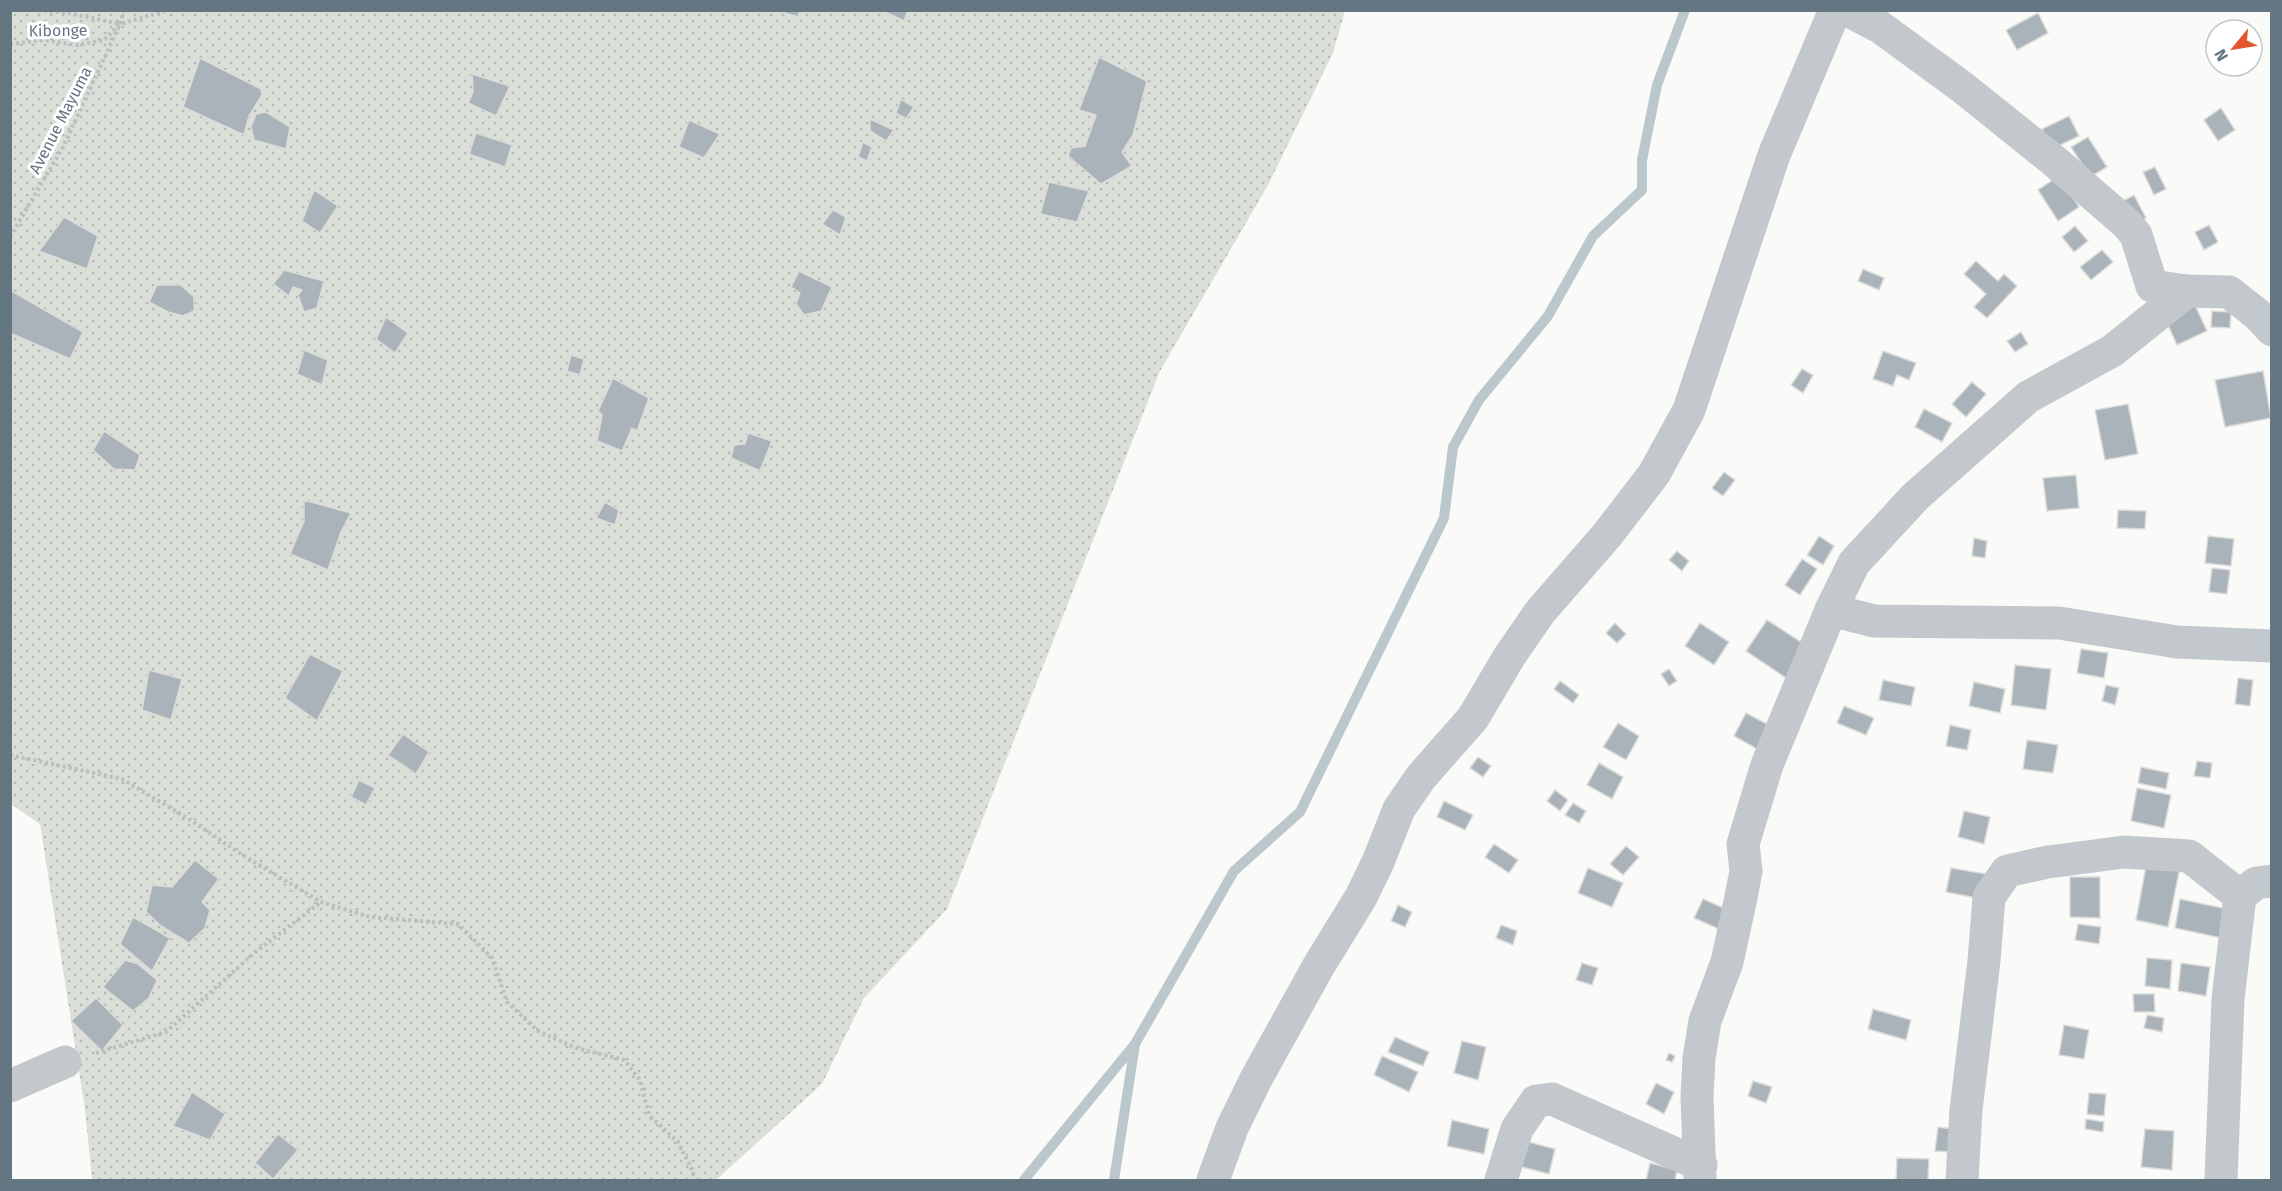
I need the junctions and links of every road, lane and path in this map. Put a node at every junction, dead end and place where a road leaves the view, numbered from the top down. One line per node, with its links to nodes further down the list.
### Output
1 (38, 10): 6 (path)
2 (124, 10): 6 (path, Avenue Mayuma)
3 (169, 10): 6 (path, Kibonge)
4 (1835, 10): 21 (street)
5 (1847, 10): 9 (street)
6 (120, 24): 7 (path, Kibonge); 8 (path, Avenue Mayuma)
7 (10, 44)
8 (10, 237)
9 (2187, 291): 10 (street); 11 (street)
10 (2271, 330)
11 (1831, 610): 12 (street); 19 (street)
12 (2271, 646)
13 (10, 755): 16 (path)
14 (2271, 881): 15 (street)
15 (2240, 896): 23 (street); 24 (street)
16 (321, 902): 17 (path); 20 (path)
17 (65, 1062): 18 (street)
18 (10, 1086)
19 (1700, 1173): 22 (street)
20 (694, 1180)
21 (1214, 1180)
22 (1501, 1180)
23 (1962, 1180)
24 (2221, 1180)

